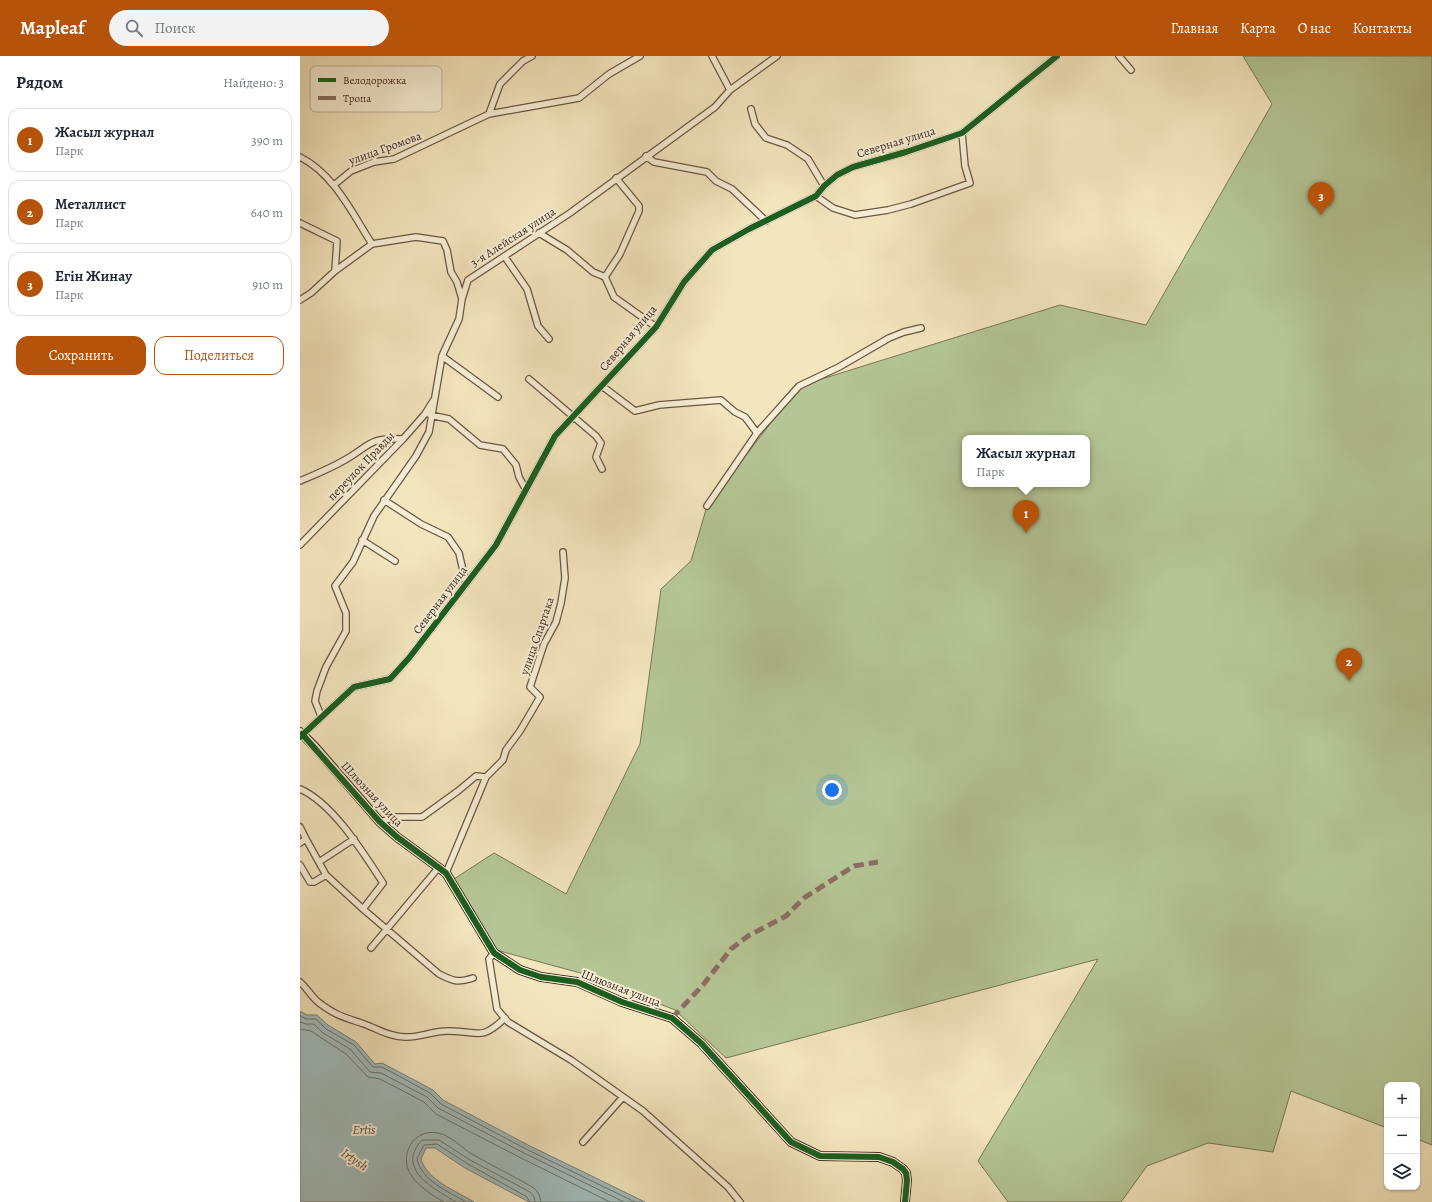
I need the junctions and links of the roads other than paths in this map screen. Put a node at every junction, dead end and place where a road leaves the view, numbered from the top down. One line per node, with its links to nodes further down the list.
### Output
1 (532, 56): 10 (street)
2 (640, 56): 10 (street, улица Громова)
3 (712, 56): 8 (street)
4 (777, 56): 8 (street, 3-я Алейская улица)
5 (1057, 56): 11 (street, Северная улица)
6 (1119, 56): 7 (street)
7 (1131, 70)
8 (730, 90): 13 (street, 3-я Алейская улица)
9 (751, 109): 16 (street)
10 (489, 114): 15 (street, улица Громова)
11 (962, 133): 16 (street, Северная улица); 17 (street)
12 (300, 156): 15 (street)
13 (646, 156): 14 (street, 3-я Алейская улица); 18 (street)
14 (616, 178): 20 (street, 3-я Алейская улица); 24 (street)
15 (334, 185): 21 (street)
16 (824, 186): 17 (street, Северная улица)
17 (816, 196): 18 (street, Северная улица)
18 (766, 221): 27 (street, Северная улица)
19 (300, 223): 23 (street)
20 (539, 233): 22 (street, 3-я Алейская улица); 24 (street)
21 (372, 244): 23 (street); 25 (street)
22 (505, 257): 25 (street, 3-я Алейская улица); 29 (street)
23 (335, 271): 26 (street)
24 (605, 277): 27 (street)
25 (462, 299): 30 (street, 3-я Алейская улица)
26 (300, 300)
27 (656, 327): 32 (street, Северная улица)
28 (921, 328): 38 (street)
29 (549, 339)
30 (442, 356): 33 (street); 34 (street, 3-я Алейская улица)
31 (529, 379): 37 (street)
32 (602, 386): 37 (street, Северная улица); 38 (street)
33 (498, 397)
34 (433, 400): 35 (street, переулок Правды); 36 (street)
35 (425, 414): 36 (street); 39 (street, переулок Правды)
36 (433, 415): 42 (street); 43 (street)
37 (574, 416): 40 (street); 42 (street, Северная улица)
38 (757, 433): 44 (street)
39 (403, 439): 41 (street); 46 (street, переулок Правды)
40 (602, 469)
41 (300, 481)
42 (526, 490): 49 (street, Северная улица)
43 (384, 500): 45 (street); 49 (street)
44 (707, 506)
45 (362, 540): 48 (street); 50 (street)
46 (300, 545)
47 (563, 552): 52 (street, улица Спартака)
48 (395, 561)
49 (466, 584): 50 (street, Северная улица)
50 (321, 716): 51 (street, Северная улица)
51 (301, 735): 54 (street, Шлюзная улица)
52 (486, 777): 54 (street, улица Спартака); 62 (street)
53 (300, 789): 57 (street)
54 (380, 822): 61 (street, Шлюзная улица)
55 (300, 827): 56 (street)
56 (306, 839): 58 (street); 59 (street)
57 (354, 839): 59 (street); 64 (street)
58 (300, 843)
59 (318, 862): 63 (street)
60 (300, 865): 63 (street)
61 (439, 867): 62 (street, Шлюзная улица); 65 (street)
62 (446, 873): 67 (street, Шлюзная улица)
63 (326, 875): 64 (street)
64 (363, 910): 65 (street)
65 (388, 930): 66 (street); 68 (street)
66 (371, 948)
67 (494, 953): 70 (street); 74 (street, Шлюзная улица)
68 (473, 978)
69 (300, 982): 70 (street)
70 (505, 1018): 71 (street)
71 (623, 1097): 72 (street); 73 (street)
72 (583, 1142)
73 (740, 1202)
74 (905, 1202)

